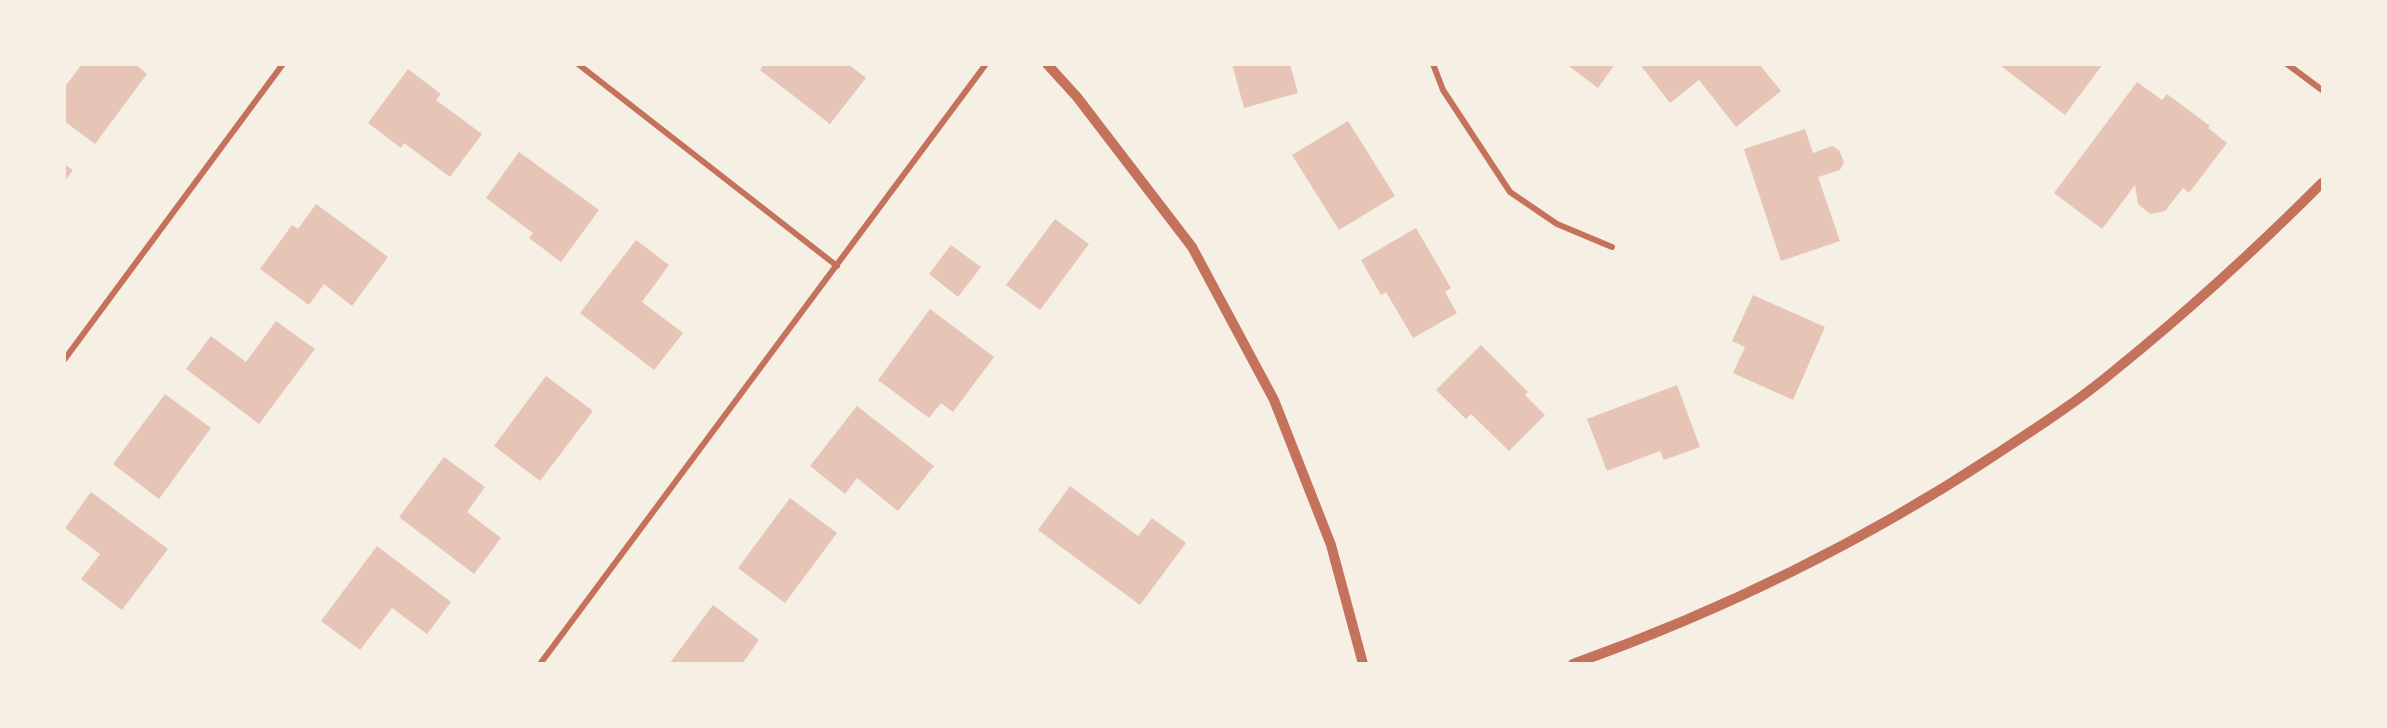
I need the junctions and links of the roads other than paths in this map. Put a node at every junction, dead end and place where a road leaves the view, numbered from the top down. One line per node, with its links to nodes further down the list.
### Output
1 (284, 64): 11 (street)
2 (578, 64): 10 (street)
3 (986, 64): 10 (street)
4 (1047, 64): 13 (street)
5 (1433, 64): 9 (street)
6 (2287, 64): 7 (street)
7 (2322, 90)
8 (2322, 183): 14 (street)
9 (1612, 247)
10 (837, 266): 12 (street)
11 (64, 360)
12 (540, 663)
13 (1363, 663)
14 (1573, 663)

